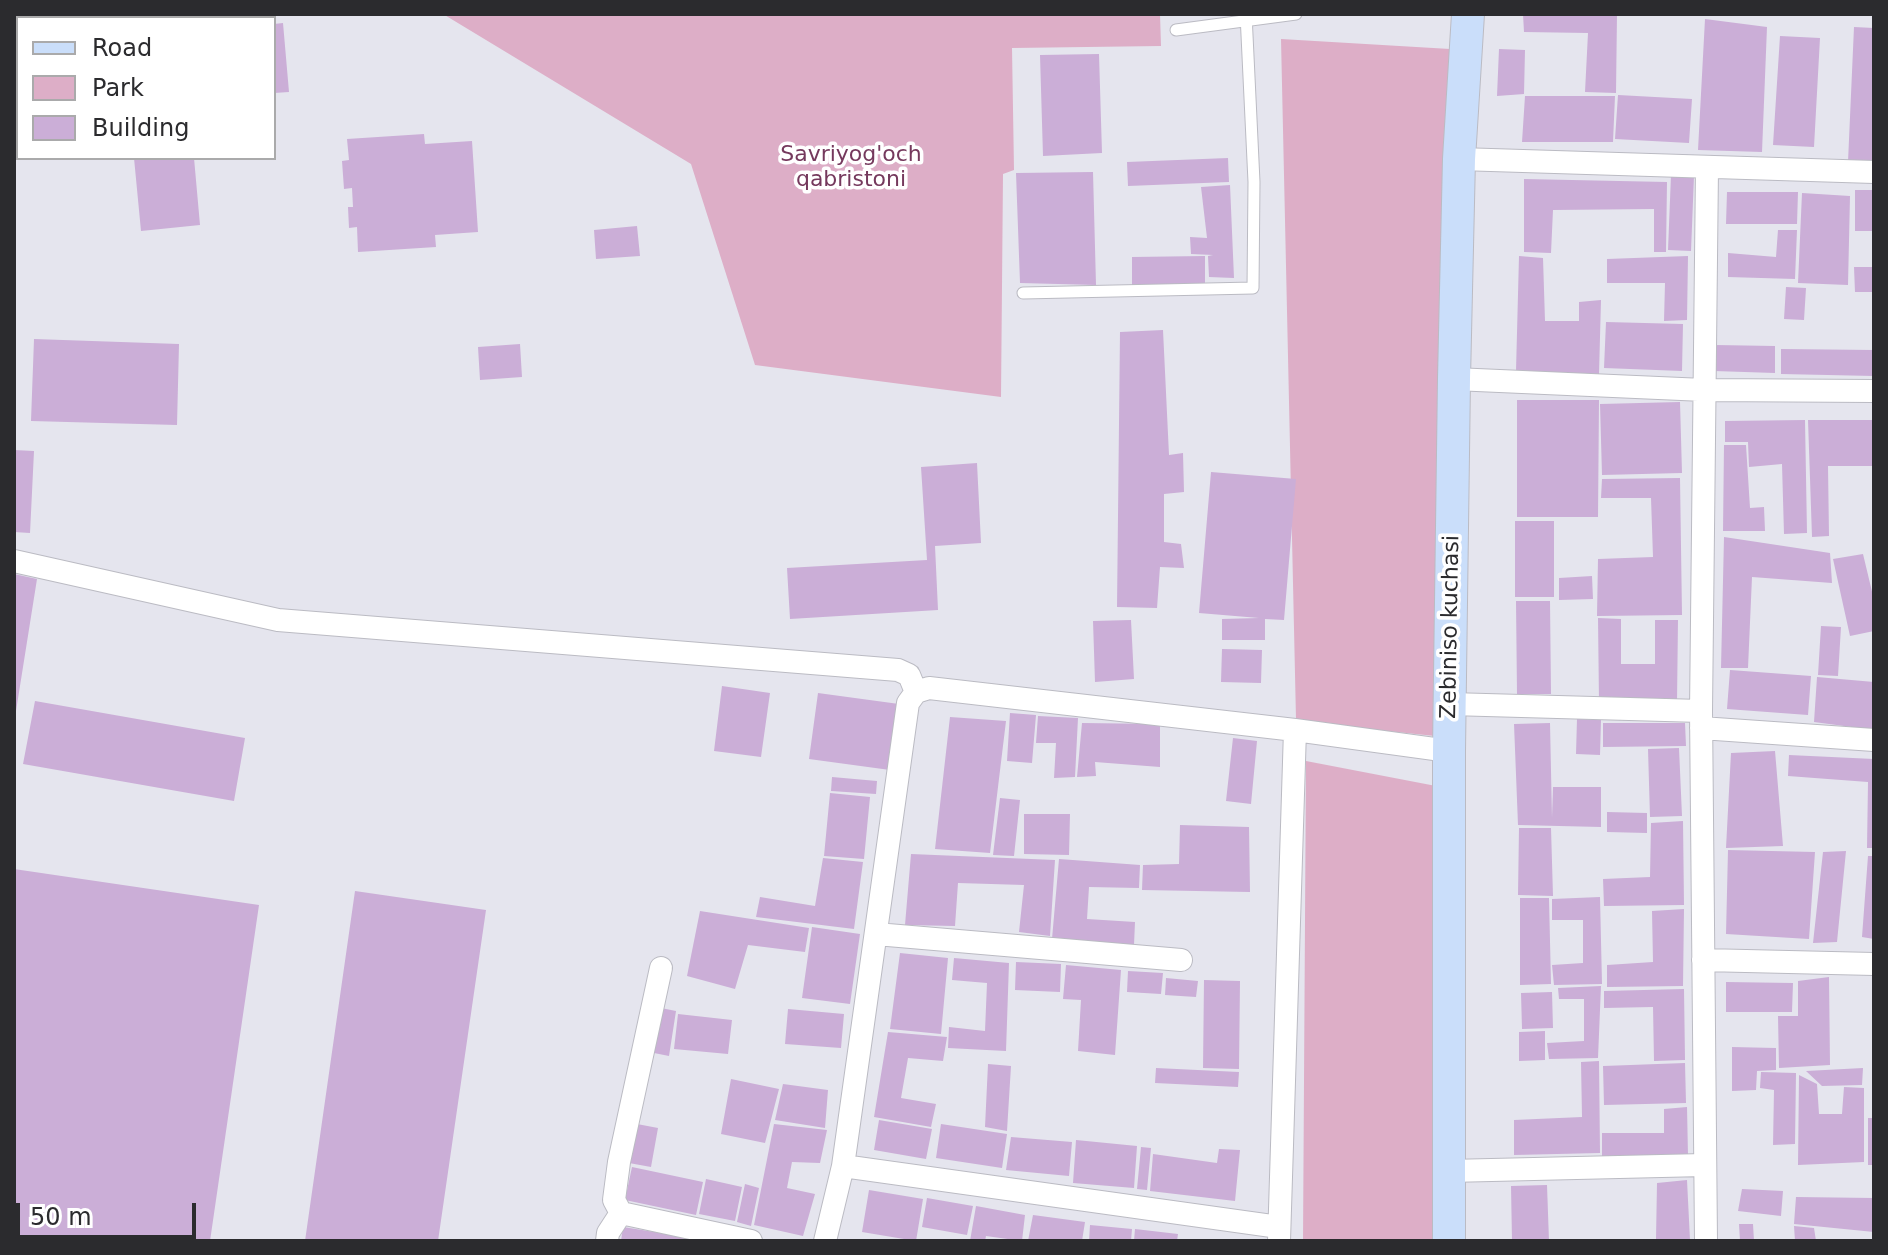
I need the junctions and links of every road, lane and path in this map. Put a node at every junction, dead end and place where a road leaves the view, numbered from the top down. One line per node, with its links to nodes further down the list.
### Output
1 (1296, 14): 3 (lane)
2 (1468, 14): 5 (street, Zebiniso kuchasi)
3 (1246, 17): 4 (lane); 8 (lane)
4 (1176, 30)
5 (1459, 159): 6 (street); 9 (street, Zebiniso kuchasi)
6 (1707, 168): 7 (street); 10 (street)
7 (1874, 172)
8 (1023, 293)
9 (1454, 379): 10 (street); 14 (street, Zebiniso kuchasi)
10 (1704, 390): 11 (street); 15 (street)
11 (1874, 391)
12 (14, 561): 13 (street)
13 (916, 692): 16 (street); 19 (street)
14 (1450, 704): 15 (street); 18 (street, Zebiniso kuchasi)
15 (1701, 720): 17 (street); 21 (street)
16 (1295, 730): 18 (street); 28 (street)
17 (1874, 740)
18 (1449, 751): 26 (street, Zebiniso kuchasi)
19 (876, 934): 20 (street); 25 (street)
20 (1181, 960)
21 (1703, 960): 22 (street); 24 (street)
22 (1874, 964)
23 (661, 968): 27 (street)
24 (1704, 1165): 26 (street); 33 (street)
25 (843, 1166): 28 (street); 31 (street)
26 (1449, 1171): 32 (street, Zebiniso kuchasi)
27 (621, 1213): 29 (street); 30 (street)
28 (1279, 1234)
29 (607, 1241)
30 (751, 1241)
31 (825, 1241)
32 (1449, 1241)
33 (1706, 1241)

